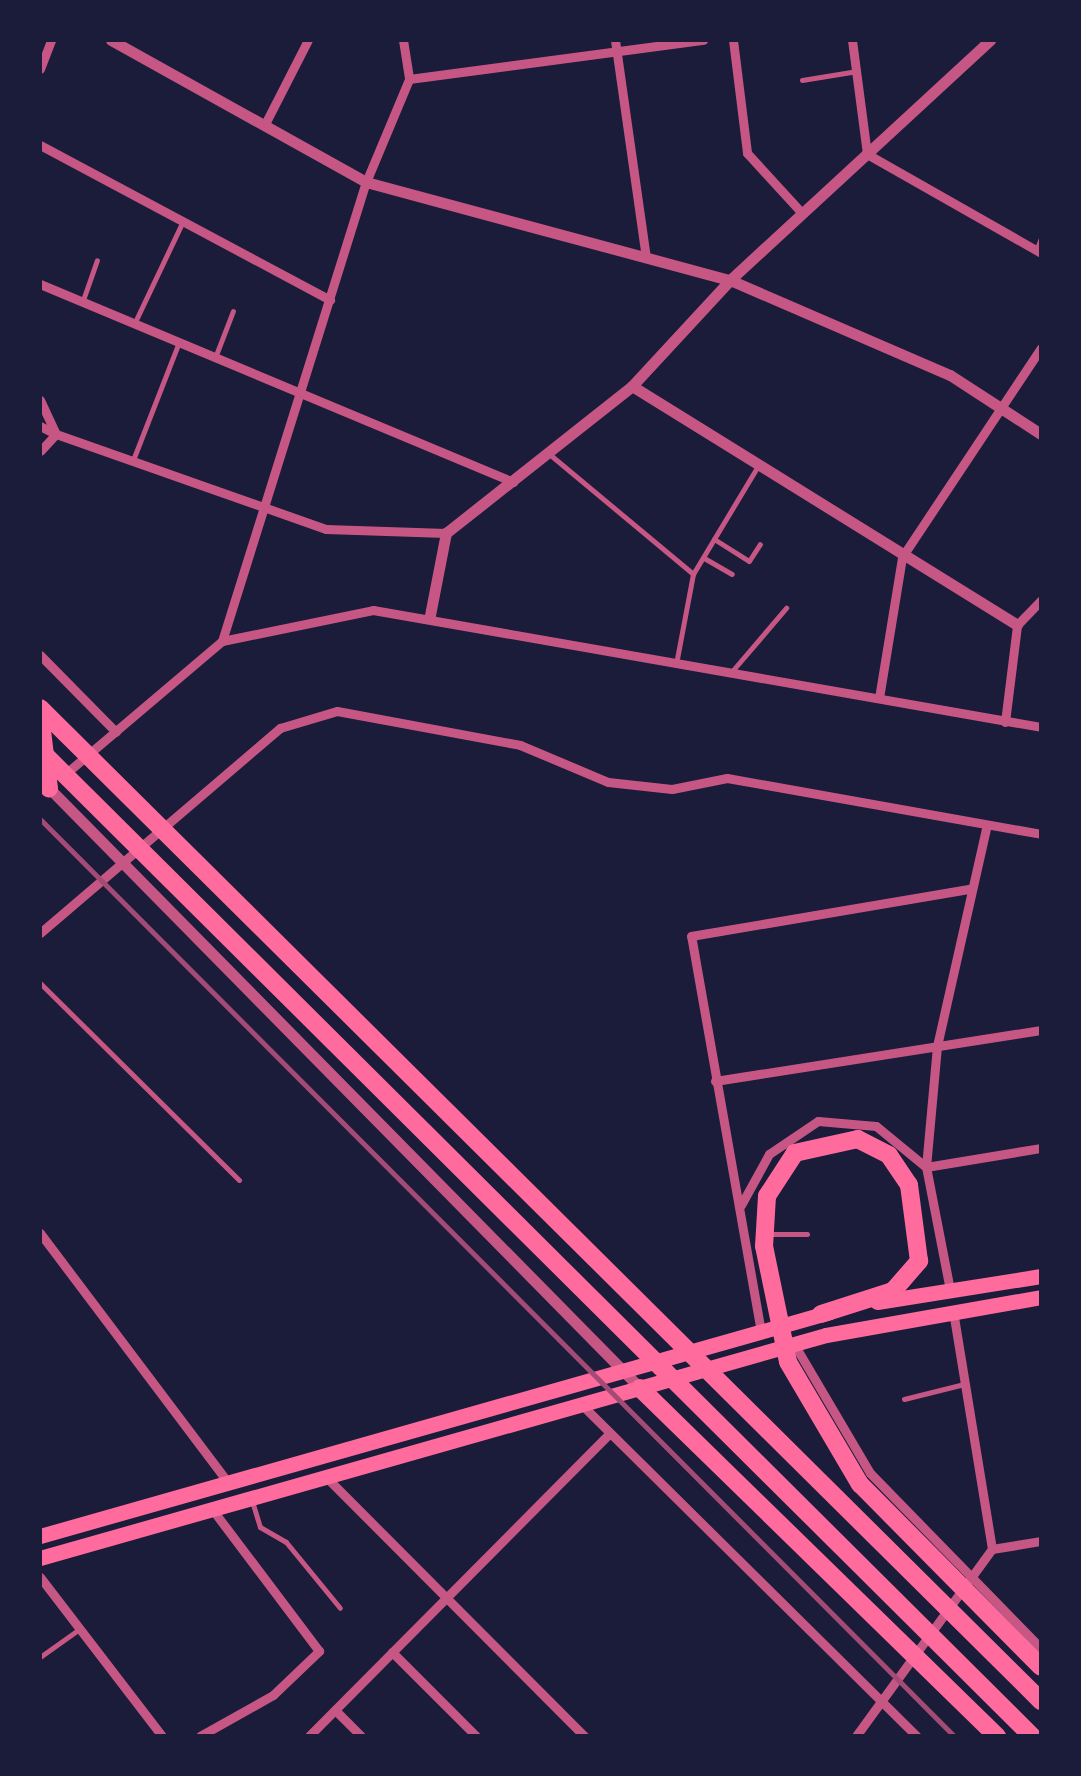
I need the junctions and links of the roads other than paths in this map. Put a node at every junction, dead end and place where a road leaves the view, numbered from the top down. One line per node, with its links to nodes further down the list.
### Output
1 (52, 40): 11 (street)
2 (111, 40): 15 (street)
3 (308, 40): 15 (street)
4 (403, 40): 13 (street)
5 (615, 40): 10 (street)
6 (702, 40): 10 (street)
7 (733, 40): 19 (street)
8 (852, 40): 12 (street)
9 (990, 40): 17 (street)
10 (616, 53): 13 (street); 23 (street)
11 (40, 69)
12 (856, 71): 14 (lane); 17 (street)
13 (409, 79): 18 (street)
14 (802, 80)
15 (266, 124): 18 (street)
16 (40, 145): 20 (street)
17 (868, 154): 19 (street); 22 (street)
18 (366, 182): 23 (street); 27 (street)
19 (802, 213): 25 (street)
20 (183, 221): 27 (street); 30 (lane)
21 (1041, 238): 22 (lane)
22 (1039, 252)
23 (646, 258): 25 (street)
24 (97, 260): 28 (lane)
25 (730, 280): 34 (street); 37 (street)
26 (40, 284): 28 (street)
27 (330, 300): 35 (street)
28 (82, 301): 30 (street)
29 (233, 311): 33 (lane)
30 (135, 323): 31 (street)
31 (180, 341): 33 (street); 43 (lane)
32 (1041, 348): 37 (street)
33 (216, 355): 35 (street)
34 (632, 386): 42 (street); 44 (street)
35 (300, 390): 45 (street); 46 (street)
36 (40, 400): 39 (street)
37 (1006, 411): 40 (street); 50 (street)
38 (40, 426): 39 (street)
39 (56, 434): 41 (street); 43 (street)
40 (1041, 434)
41 (40, 451)
42 (548, 453): 45 (street); 52 (lane)
43 (133, 460): 46 (street)
44 (758, 466): 48 (lane); 50 (street)
45 (512, 482): 47 (street)
46 (265, 505): 47 (street); 58 (street)
47 (446, 533): 56 (street)
48 (714, 539): 49 (lane); 51 (lane)
49 (760, 544)
50 (902, 557): 57 (street); 62 (street)
51 (703, 558): 52 (lane); 53 (lane)
52 (693, 574): 60 (lane)
53 (732, 574)
54 (1041, 600): 57 (street)
55 (786, 608): 61 (lane)
56 (430, 615): 58 (street); 60 (street)
57 (1017, 625): 64 (street)
58 (222, 640): 66 (street)
59 (40, 654): 66 (street)
60 (678, 659): 61 (street)
61 (733, 670): 62 (street)
62 (879, 698): 64 (street)
63 (40, 711): 68 (highway); 115 (highway)
64 (1006, 722): 65 (street)
65 (1040, 726)
66 (116, 732): 68 (street)
67 (40, 750): 127 (highway)
68 (47, 790): 71 (street)
69 (986, 828): 70 (street); 71 (street); 72 (street)
70 (1041, 834)
71 (118, 860): 73 (street); 92 (street)
72 (970, 889): 76 (street); 77 (street)
73 (40, 933)
74 (40, 983): 80 (lane)
75 (1041, 1030): 76 (street)
76 (937, 1046): 77 (street); 79 (street)
77 (715, 1081): 81 (street)
78 (1041, 1148): 79 (street)
79 (926, 1167): 81 (street); 86 (street)
80 (239, 1180)
81 (740, 1206): 90 (street)
82 (40, 1233): 99 (street)
83 (764, 1234): 84 (lane); 89 (highway); 114 (highway)
84 (807, 1234)
85 (1041, 1276): 86 (main road)
86 (950, 1290): 89 (main road)
87 (1041, 1296): 88 (main road)
88 (953, 1310): 91 (main road); 93 (street)
89 (820, 1314): 90 (main road)
90 (761, 1332): 92 (main road)
91 (794, 1344): 94 (main road); 107 (street)
92 (624, 1372): 94 (street); 99 (main road)
93 (965, 1384): 95 (lane); 104 (street)
94 (640, 1388): 96 (main road); 126 (highway)
95 (904, 1398)
96 (582, 1404): 97 (street); 98 (main road)
97 (610, 1433): 108 (street); 116 (street)
98 (326, 1477): 100 (main road); 108 (street)
99 (228, 1484): 102 (main road)
100 (251, 1498): 101 (main road); 109 (lane)
101 (212, 1509): 105 (main road); 119 (street)
102 (40, 1536)
103 (1041, 1541): 104 (street)
104 (992, 1548): 107 (street)
105 (40, 1558)
106 (40, 1577): 110 (street)
107 (971, 1581): 111 (street); 116 (street)
108 (445, 1596): 112 (street); 123 (street)
109 (340, 1608)
110 (80, 1628): 113 (lane); 118 (street)
111 (1041, 1648)
112 (392, 1652): 117 (street); 122 (street)
113 (40, 1658)
114 (1041, 1667)
115 (1041, 1701)
116 (887, 1705): 124 (street); 125 (street)
117 (334, 1710): 120 (street); 121 (street)
118 (162, 1736)
119 (200, 1736)
120 (308, 1736)
121 (361, 1736)
122 (476, 1736)
123 (584, 1736)
124 (856, 1736)
125 (917, 1736)
126 (997, 1736)
127 (1032, 1736)

